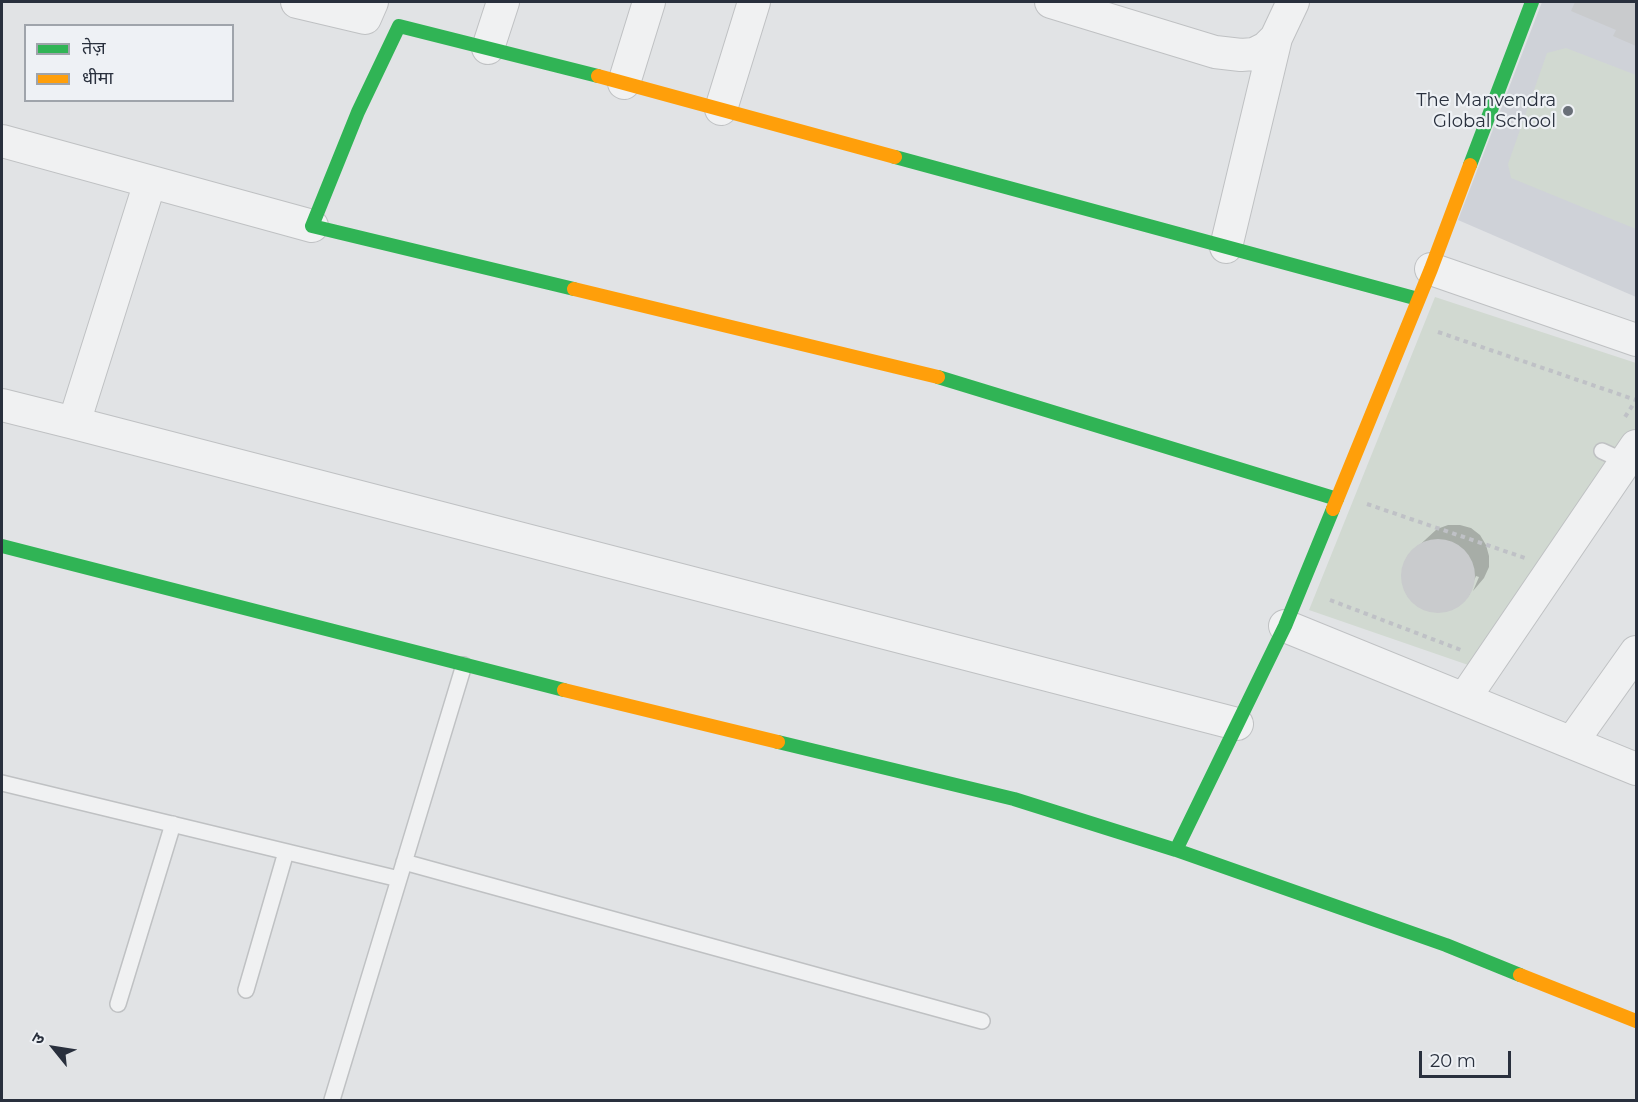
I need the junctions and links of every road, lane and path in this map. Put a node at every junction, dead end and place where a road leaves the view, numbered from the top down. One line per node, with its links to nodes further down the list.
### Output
1 (297, 2): 8 (street)
2 (503, 2): 11 (street)
3 (649, 2): 12 (street)
4 (754, 2): 13 (street)
5 (1051, 2): 10 (street)
6 (1293, 2): 10 (street)
7 (1532, 2): 18 (street)
8 (368, 10): 9 (street)
9 (399, 26): 11 (street); 16 (street)
10 (1276, 38): 17 (street)
11 (488, 48): 12 (street)
12 (624, 83): 13 (street)
13 (721, 109): 17 (street)
14 (2, 141): 15 (street)
15 (150, 182): 16 (street); 24 (street)
16 (312, 226): 26 (street)
17 (1226, 247): 19 (street)
18 (1431, 269): 19 (street); 21 (street)
19 (1418, 299): 20 (street)
20 (1402, 339): 22 (lane); 26 (street)
21 (1636, 340)
22 (1421, 349): 25 (path)
23 (2, 405): 24 (street)
24 (74, 423): 35 (street)
25 (1622, 453): 34 (street)
26 (1337, 498): 28 (path); 30 (street)
27 (2, 546): 33 (street)
28 (1530, 560)
29 (1332, 589): 32 (path)
30 (1285, 626): 34 (street); 35 (street)
31 (1636, 652): 36 (street)
32 (1471, 654)
33 (464, 665): 40 (street); 42 (lane)
34 (1464, 699): 36 (street)
35 (1237, 724): 40 (street)
36 (1572, 742): 37 (street)
37 (1636, 769)
38 (2, 783): 39 (lane)
39 (173, 824): 41 (lane); 45 (lane)
40 (1176, 850): 47 (street)
41 (286, 852): 43 (lane); 44 (lane)
42 (404, 862): 43 (lane); 46 (lane)
43 (399, 879): 48 (lane)
44 (246, 990)
45 (118, 1004)
46 (982, 1021)
47 (1636, 1021)
48 (332, 1101)

